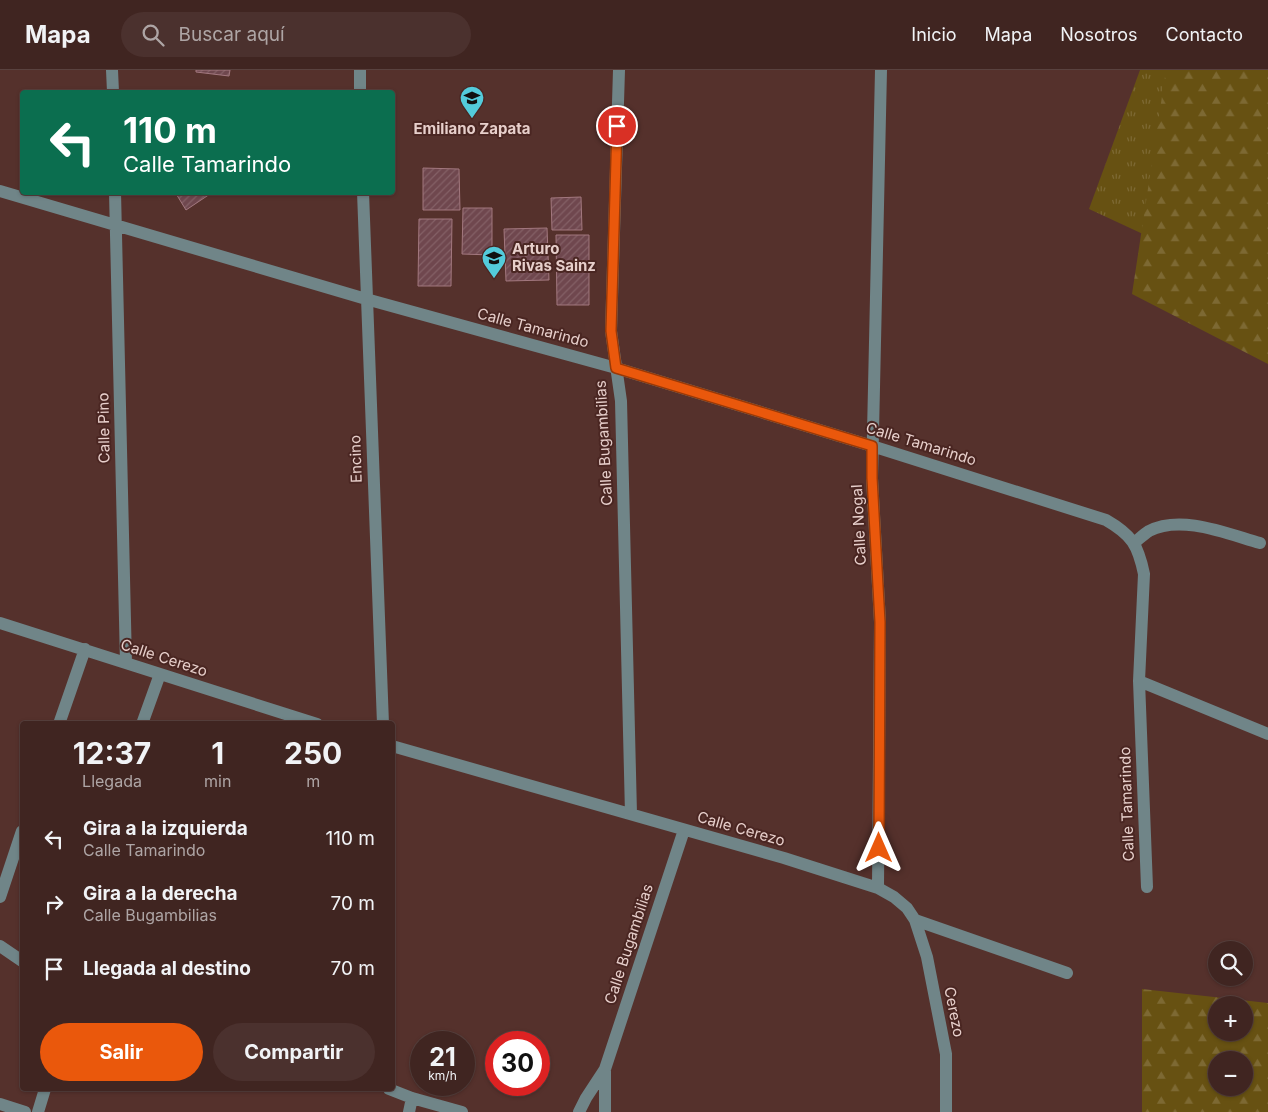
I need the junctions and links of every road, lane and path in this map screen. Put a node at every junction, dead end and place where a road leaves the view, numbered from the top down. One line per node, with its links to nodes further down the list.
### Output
1 (112, 70): 5 (street)
2 (360, 70): 6 (street)
3 (619, 70): 12 (street, Calle Bugambilias)
4 (881, 70): 13 (street, Calle Nogal)
5 (113, 90)
6 (360, 90)
7 (0, 191): 10 (street, Calle Tamarindo)
8 (115, 195): 10 (street, Calle Pino)
9 (363, 195): 11 (street, Encino)
10 (116, 225): 11 (street, Calle Tamarindo); 18 (street, Calle Pino)
11 (366, 299): 12 (street, Calle Tamarindo); 24 (street, Encino)
12 (616, 368): 13 (street, Calle Tamarindo); 27 (street, Calle Bugambilias)
13 (872, 446): 14 (street, Calle Tamarindo); 31 (street, Calle Nogal)
14 (1134, 543): 15 (street); 20 (street, Calle Tamarindo)
15 (1260, 543)
16 (0, 623): 17 (street, Calle Cerezo)
17 (85, 649): 18 (street, Calle Cerezo); 21 (street)
18 (126, 663): 19 (street, Calle Cerezo)
19 (160, 674): 22 (street); 23 (street, Calle Cerezo)
20 (1139, 681): 25 (street); 30 (street, Calle Tamarindo)
21 (60, 721)
22 (143, 721)
23 (308, 721)
24 (383, 721)
25 (1268, 734)
26 (395, 747): 27 (street, Calle Cerezo)
27 (631, 814): 28 (street, Calle Cerezo)
28 (684, 830): 31 (street, Calle Cerezo); 37 (street, Calle Bugambilias)
29 (20, 838): 32 (street)
30 (1147, 887)
31 (878, 888): 33 (street, Calle Cerezo)
32 (0, 897)
33 (915, 920): 36 (street); 48 (street, Cerezo)
34 (0, 946): 35 (street)
35 (20, 960)
36 (1067, 973)
37 (605, 1069): 46 (street, Calle Bugambilias); 47 (street, Calle Bugambilias)
38 (44, 1091): 43 (street)
39 (395, 1091): 40 (street)
40 (412, 1098): 44 (street); 45 (street)
41 (0, 1104): 42 (street)
42 (25, 1112)
43 (38, 1112)
44 (409, 1112)
45 (462, 1112)
46 (579, 1112)
47 (606, 1112)
48 (946, 1112)

